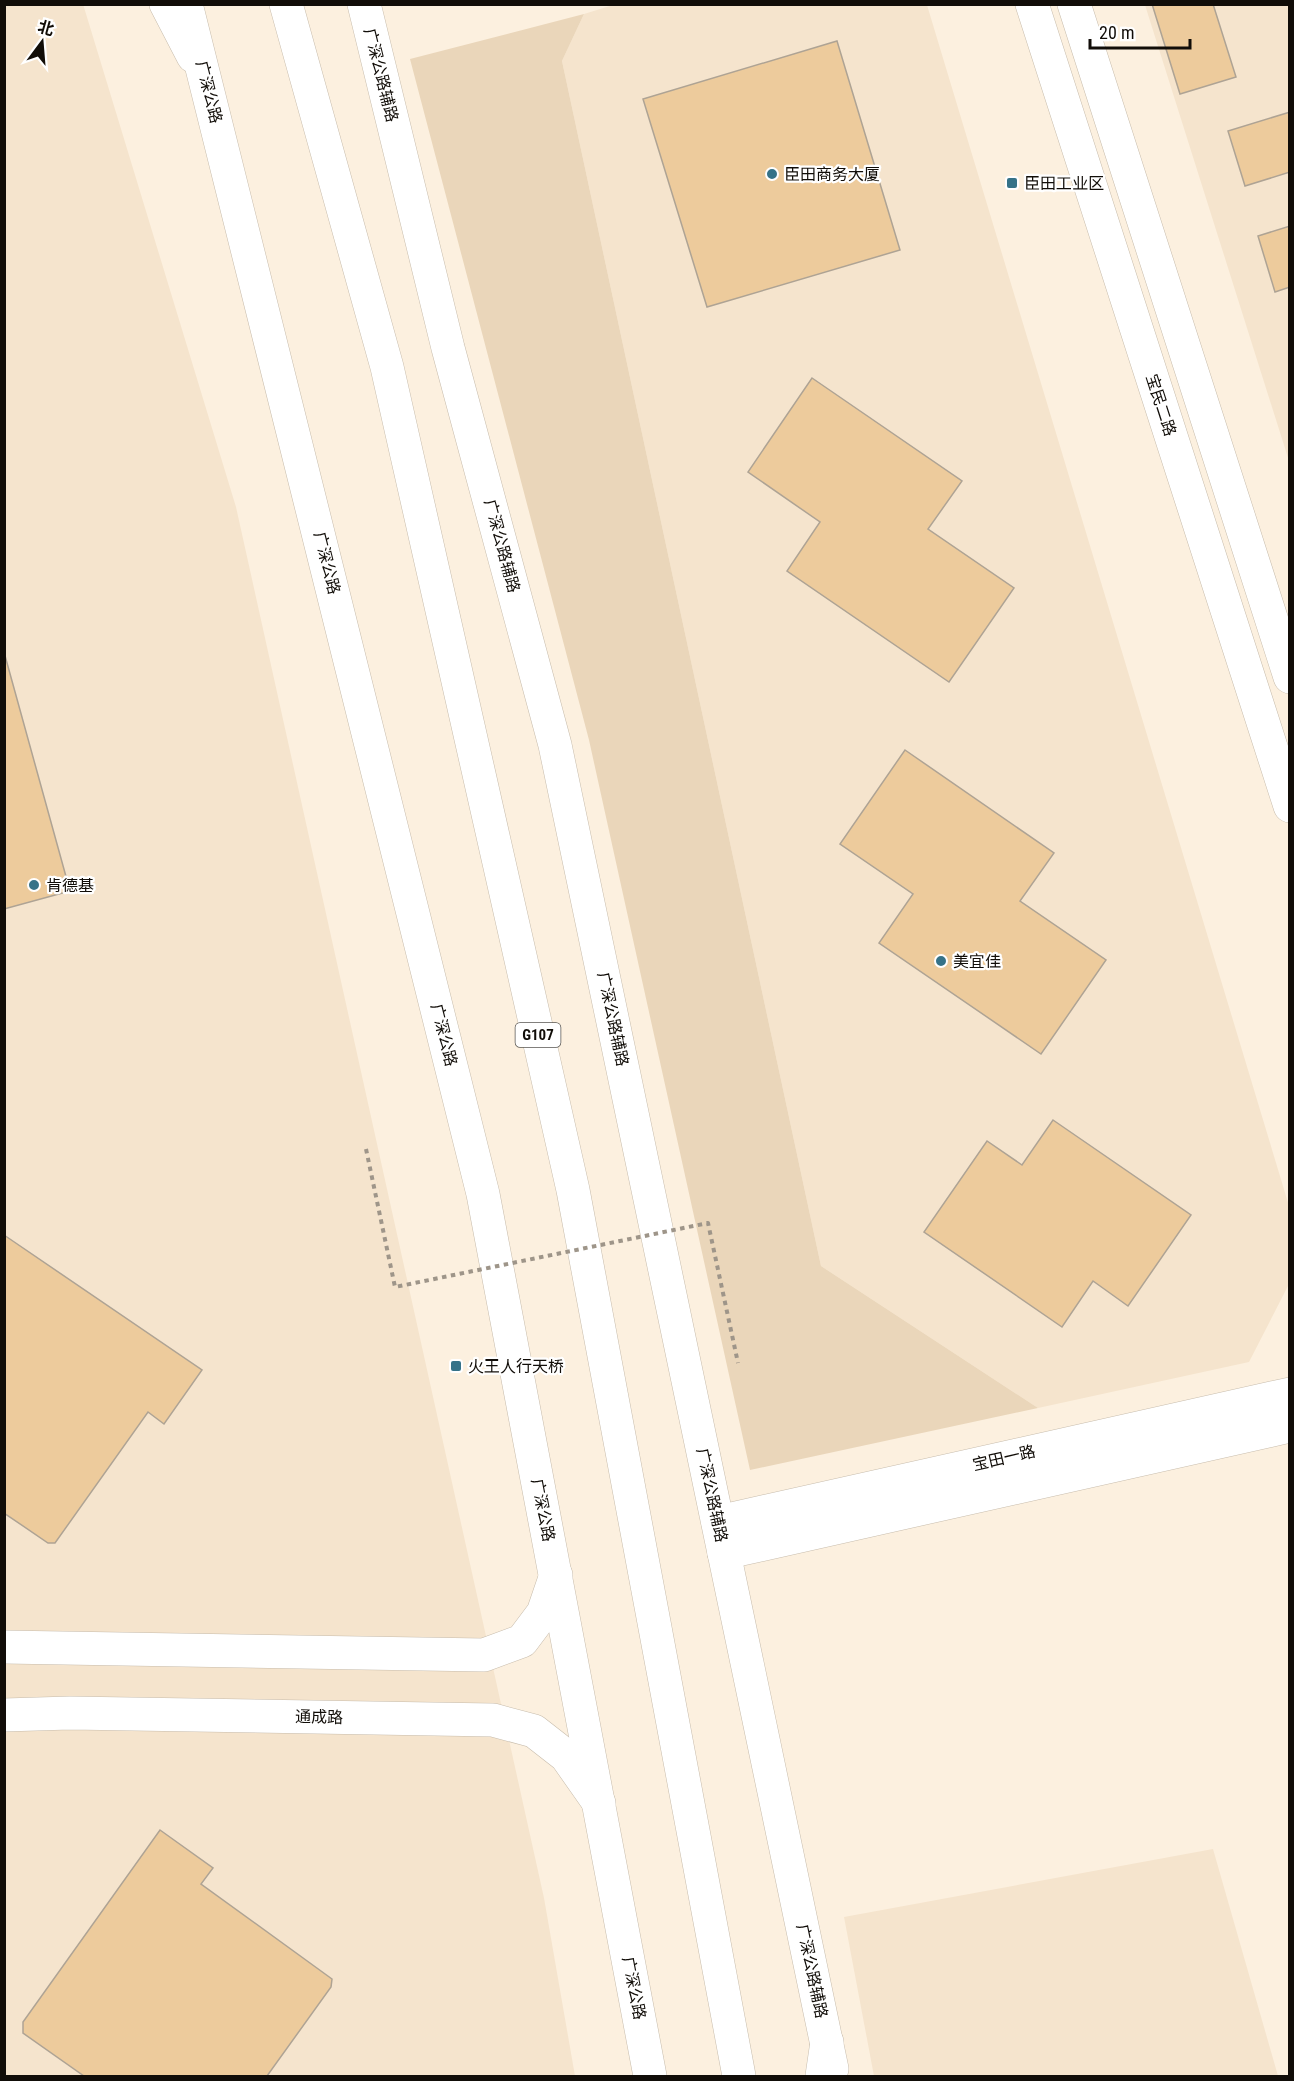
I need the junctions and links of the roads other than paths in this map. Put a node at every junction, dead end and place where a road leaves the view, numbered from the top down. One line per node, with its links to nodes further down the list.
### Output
1 (166, 4): 7 (main road)
2 (186, 4): 7 (main road, 广深公路)
3 (286, 4): 19 (main road, G107)
4 (364, 4): 12 (main road, 广深公路辅路)
5 (1032, 4): 9 (main road, 宝民二路)
6 (1074, 4): 8 (main road)
7 (207, 82): 13 (main road, 广深公路)
8 (1290, 677)
9 (1290, 806)
10 (1290, 1394): 12 (main road, 宝田一路)
11 (1290, 1426): 12 (main road, 宝田一路)
12 (721, 1538): 17 (main road, 广深公路辅路)
13 (556, 1575): 14 (main road); 16 (main road, 广深公路)
14 (4, 1647)
15 (4, 1715): 16 (main road, 通成路)
16 (598, 1803): 18 (main road, 广深公路)
17 (827, 2042): 20 (main road); 21 (main road, 广深公路辅路)
18 (650, 2076)
19 (739, 2076)
20 (822, 2076)
21 (833, 2076)

